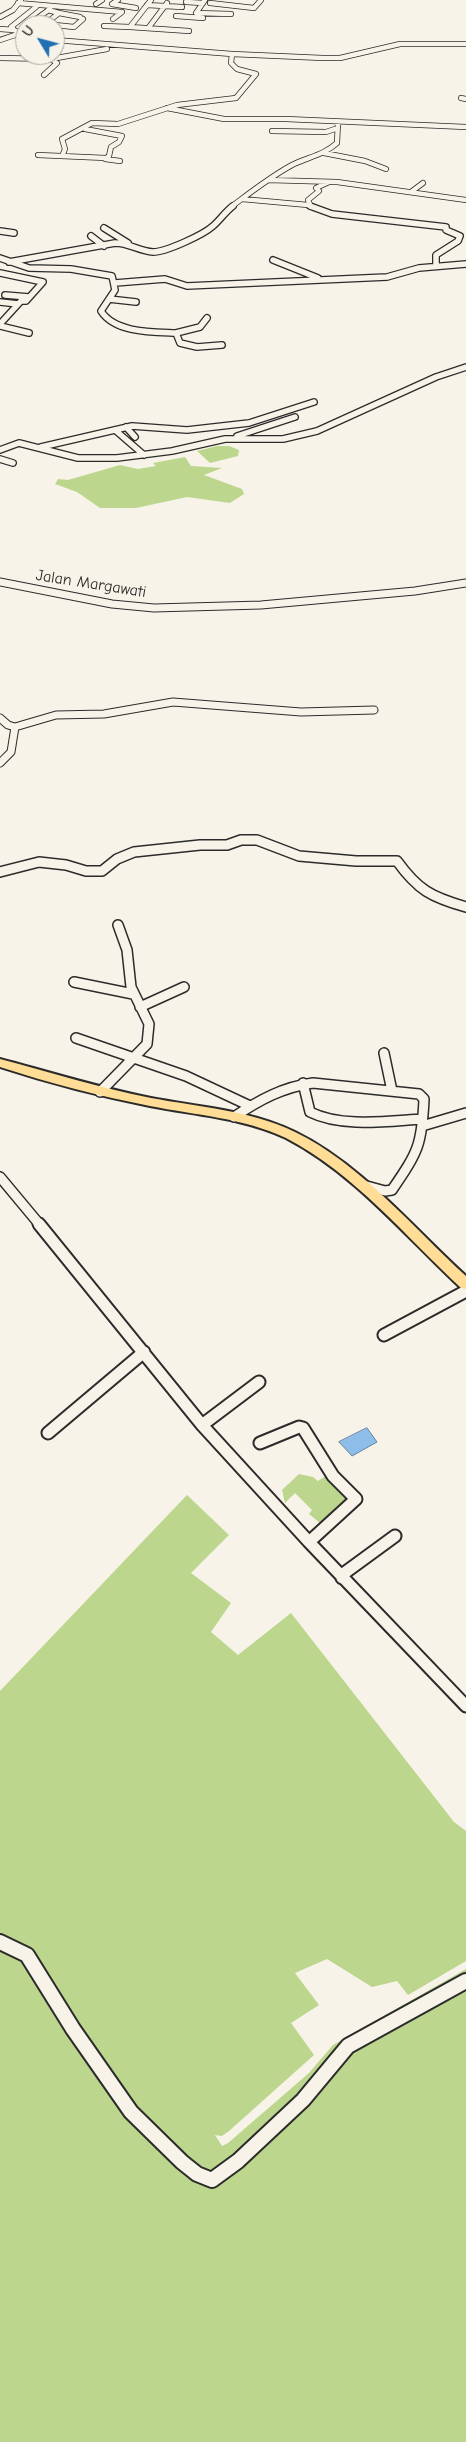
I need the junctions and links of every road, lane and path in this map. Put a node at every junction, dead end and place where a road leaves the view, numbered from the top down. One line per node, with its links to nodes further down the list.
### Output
1 (83, 0): 17 (street)
2 (102, 0): 16 (street)
3 (120, 0): 13 (street); 25 (street)
4 (150, 0): 18 (street)
5 (169, 0): 21 (street)
6 (224, 0): 15 (street)
7 (261, 0): 15 (street)
8 (20, 1): 9 (street); 19 (street); 36 (street)
9 (38, 1)
10 (187, 1): 11 (street); 23 (street)
11 (204, 1): 29 (street)
12 (66, 2): 19 (street)
13 (136, 2)
14 (210, 3): 15 (street)
15 (256, 3)
16 (96, 4)
17 (78, 5): 24 (street); 25 (street)
18 (147, 5): 21 (street); 34 (street)
19 (60, 6): 24 (street)
20 (124, 6): 25 (street); 26 (street); 27 (street)
21 (164, 6): 23 (street); 44 (street)
22 (36, 7): 47 (street)
23 (182, 7): 35 (street)
24 (74, 8): 25 (street)
25 (107, 8): 37 (street); 38 (street)
26 (136, 8)
27 (118, 9)
28 (59, 13): 31 (street); 32 (street); 33 (street)
29 (212, 13): 30 (street); 35 (street)
30 (231, 14)
31 (42, 15)
32 (56, 15)
33 (72, 16): 39 (street); 40 (street)
34 (139, 16): 38 (street); 38 (street)
35 (176, 16): 42 (street)
36 (0, 18): 46 (street)
37 (99, 18)
38 (131, 18): 43 (street)
39 (65, 21)
40 (65, 26)
41 (104, 26): 43 (street)
42 (168, 26)
43 (130, 27): 44 (street)
44 (149, 27): 48 (street)
45 (15, 28): 47 (street)
46 (1, 29): 47 (street)
47 (12, 29): 49 (street)
48 (189, 31)
49 (15, 32)
50 (15, 35): 51 (street)
51 (0, 40)
52 (65, 41): 53 (street)
53 (79, 42): 55 (street); 57 (street)
54 (466, 44): 56 (street)
55 (125, 46): 56 (street); 57 (street)
56 (232, 54): 62 (street)
57 (66, 55)
58 (0, 58): 59 (street)
59 (15, 58)
60 (55, 65): 61 (street)
61 (44, 75)
62 (167, 108): 63 (street); 64 (street)
63 (116, 124): 66 (street); 67 (street)
64 (338, 125): 65 (street); 68 (street); 69 (street)
65 (466, 127)
66 (111, 128)
67 (84, 129): 70 (street); 72 (street)
68 (272, 131)
69 (324, 153): 74 (street); 75 (street)
70 (63, 154): 71 (street); 72 (street)
71 (38, 155)
72 (106, 158): 73 (street)
73 (120, 161)
74 (386, 169)
75 (268, 180): 76 (street); 79 (street)
76 (329, 182): 78 (street); 81 (street)
77 (423, 183): 78 (street)
78 (411, 192): 80 (street)
79 (242, 199): 81 (street); 86 (street)
80 (466, 200)
81 (308, 205): 95 (street)
82 (104, 228): 86 (street)
83 (0, 231): 84 (street)
84 (14, 233)
85 (91, 236): 88 (street)
86 (129, 244): 88 (street)
87 (47, 246): 89 (street)
88 (104, 246): 89 (street)
89 (59, 254): 92 (street)
90 (0, 258): 92 (street)
91 (273, 260): 100 (street)
92 (10, 262): 94 (street)
93 (466, 264): 95 (street)
94 (22, 266): 97 (street); 99 (street)
95 (436, 266): 100 (street)
96 (117, 272): 99 (street)
97 (1, 273): 98 (street)
98 (9, 274): 101 (street); 104 (street)
99 (106, 274): 102 (street)
100 (319, 278): 102 (street)
101 (4, 279)
102 (116, 283): 105 (street)
103 (5, 295): 104 (street)
104 (30, 297): 108 (street)
105 (109, 299): 107 (street); 112 (street)
106 (0, 302): 108 (street)
107 (136, 302)
108 (18, 304): 110 (street)
109 (208, 318): 112 (street)
110 (0, 325): 111 (street)
111 (29, 332)
112 (176, 333): 113 (street)
113 (222, 345)
114 (466, 367): 120 (street)
115 (314, 402): 117 (street)
116 (295, 417): 120 (street)
117 (126, 427): 118 (street); 119 (street)
118 (115, 430): 121 (street); 123 (street)
119 (135, 437)
120 (229, 439): 123 (street)
121 (40, 448): 122 (street); 124 (street)
122 (0, 450)
123 (144, 455): 124 (street)
124 (78, 458): 127 (street)
125 (0, 459): 126 (street)
126 (13, 463)
127 (72, 466)
128 (0, 582): 129 (street, Jalan Margawati)
129 (466, 583)
130 (374, 710): 132 (street)
131 (0, 718): 132 (street)
132 (15, 727): 133 (street)
133 (0, 763)
134 (0, 872): 135 (street)
135 (466, 906)
136 (118, 925): 139 (street)
137 (74, 982): 139 (street)
138 (184, 987): 140 (street)
139 (133, 994): 140 (street)
140 (140, 1007): 143 (street)
141 (76, 1038): 143 (street)
142 (384, 1053): 146 (street)
143 (136, 1058): 147 (street); 148 (street)
144 (0, 1063): 147 (main road)
145 (303, 1083): 146 (street); 148 (street); 151 (street)
146 (392, 1091): 151 (street)
147 (100, 1092): 150 (main road)
148 (250, 1106): 150 (street)
149 (466, 1113): 151 (street)
150 (234, 1117): 153 (main road)
151 (422, 1123): 153 (street)
152 (0, 1177): 157 (street)
153 (357, 1183): 154 (main road)
154 (466, 1284)
155 (466, 1291): 156 (street)
156 (384, 1335)
157 (144, 1352): 159 (street); 160 (street)
158 (259, 1382): 159 (street)
159 (202, 1425): 163 (street)
160 (48, 1433)
161 (260, 1443): 163 (street)
162 (395, 1536): 164 (street)
163 (309, 1542): 164 (street)
164 (342, 1578): 165 (street)
165 (466, 1706)
166 (0, 1942): 167 (street)
167 (466, 1981)

